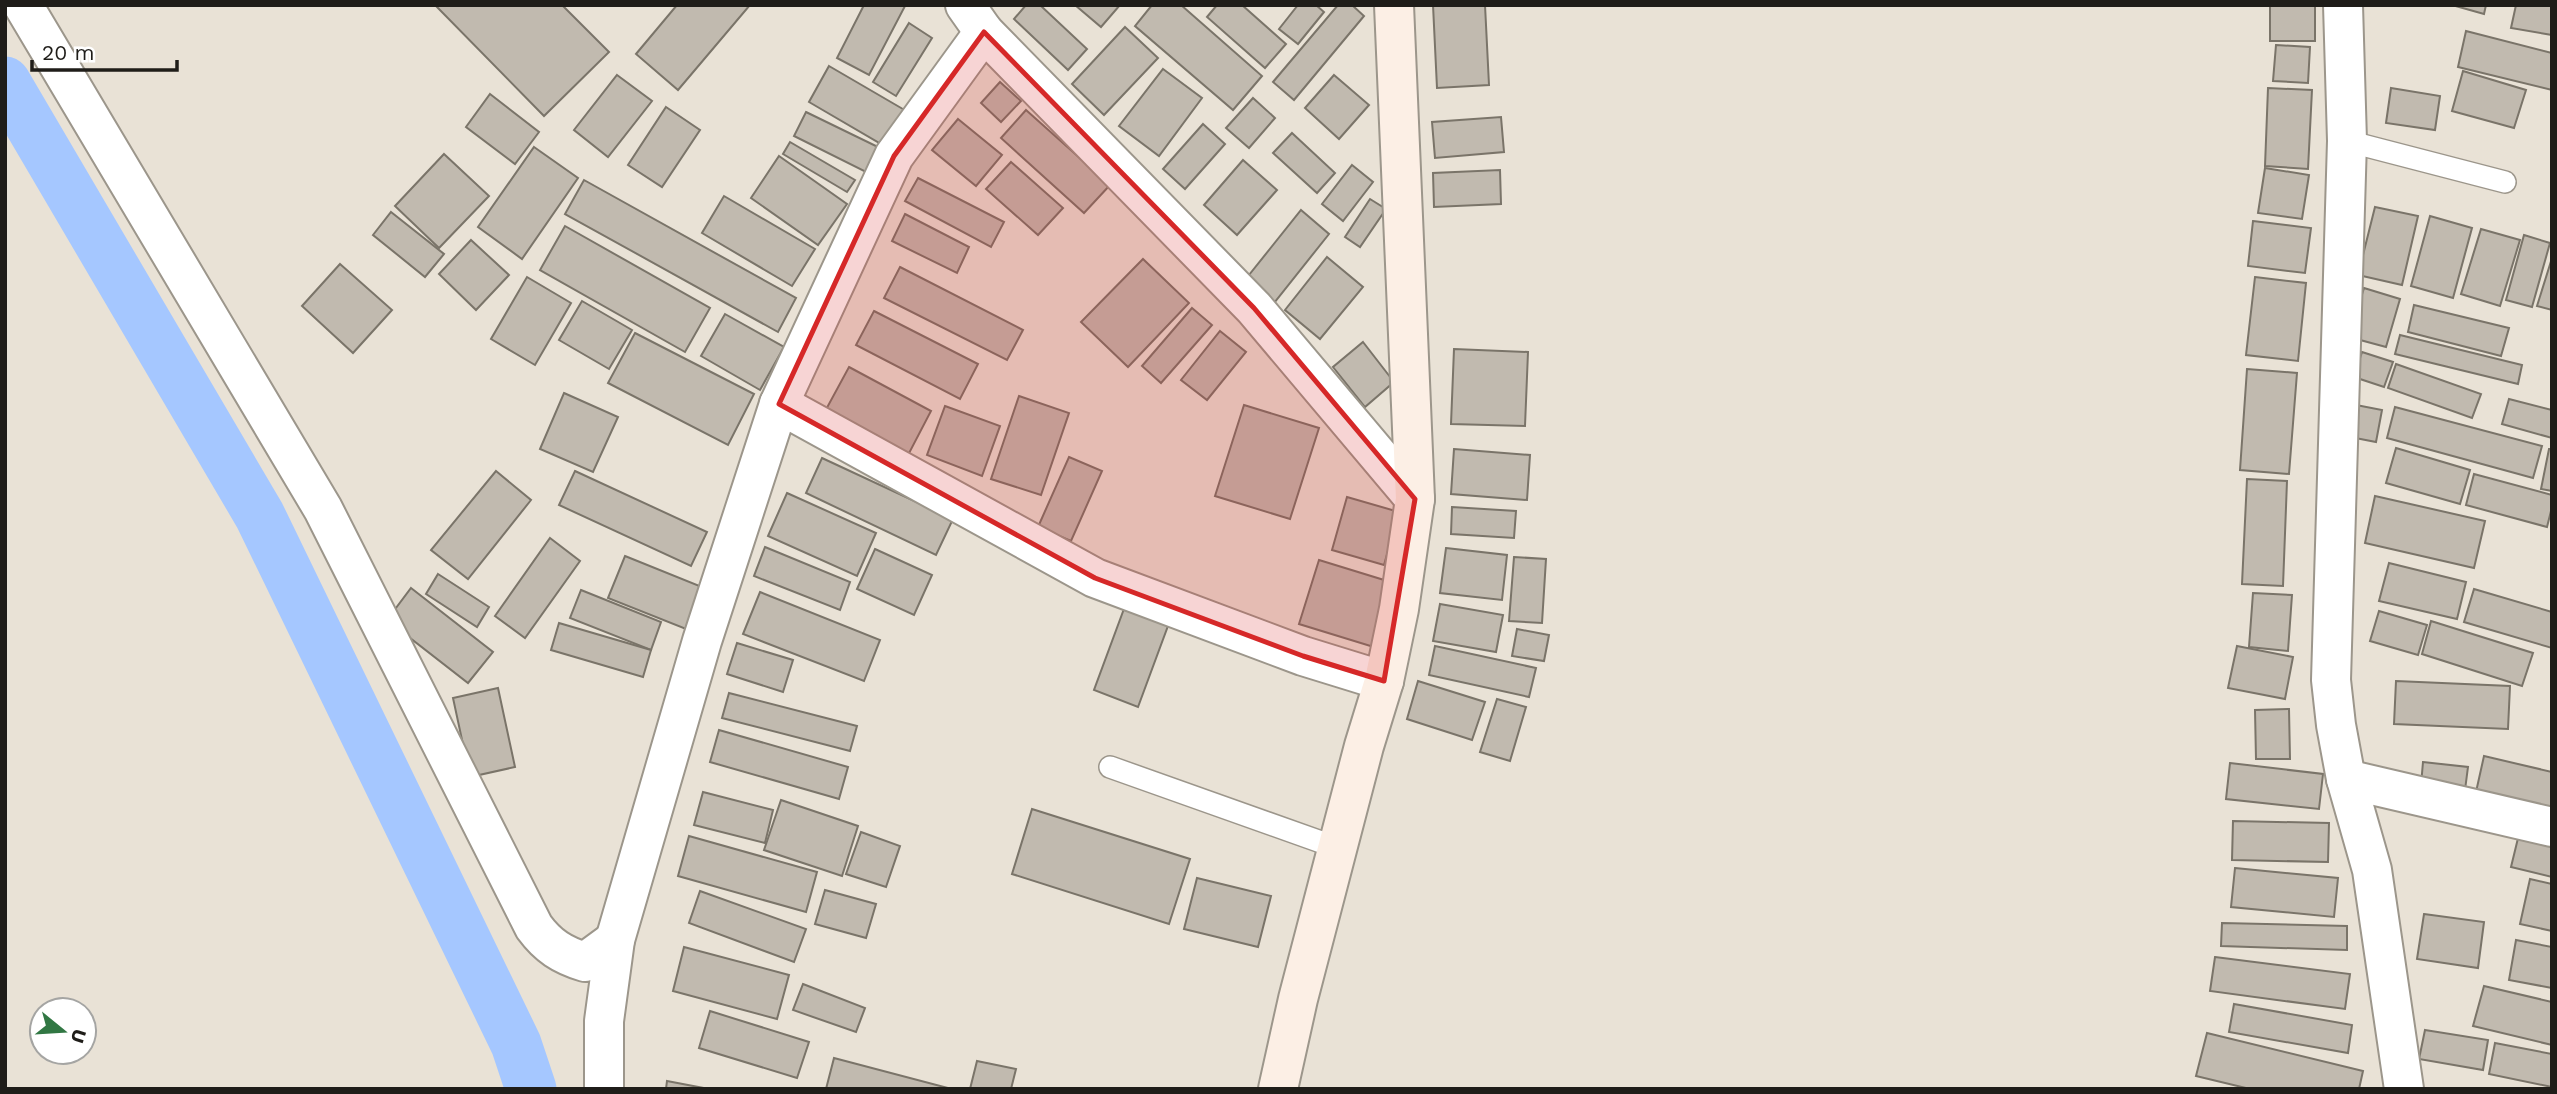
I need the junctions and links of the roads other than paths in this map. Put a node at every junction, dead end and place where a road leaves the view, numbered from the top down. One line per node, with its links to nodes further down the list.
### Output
1 (23, 5): 14 (street)
2 (1394, 5): 8 (street)
3 (2343, 5): 5 (street)
4 (974, 19): 7 (street); 8 (street)
5 (2347, 141): 6 (lane); 11 (street)
6 (2505, 182)
7 (779, 404): 9 (street); 14 (street)
8 (1415, 499): 9 (street)
9 (1384, 681): 13 (street)
10 (1110, 766): 13 (lane)
11 (2346, 779): 12 (street); 17 (street)
12 (2552, 827)
13 (1338, 848): 16 (street)
14 (615, 940): 15 (street)
15 (604, 1089)
16 (1278, 1089)
17 (2404, 1089)

